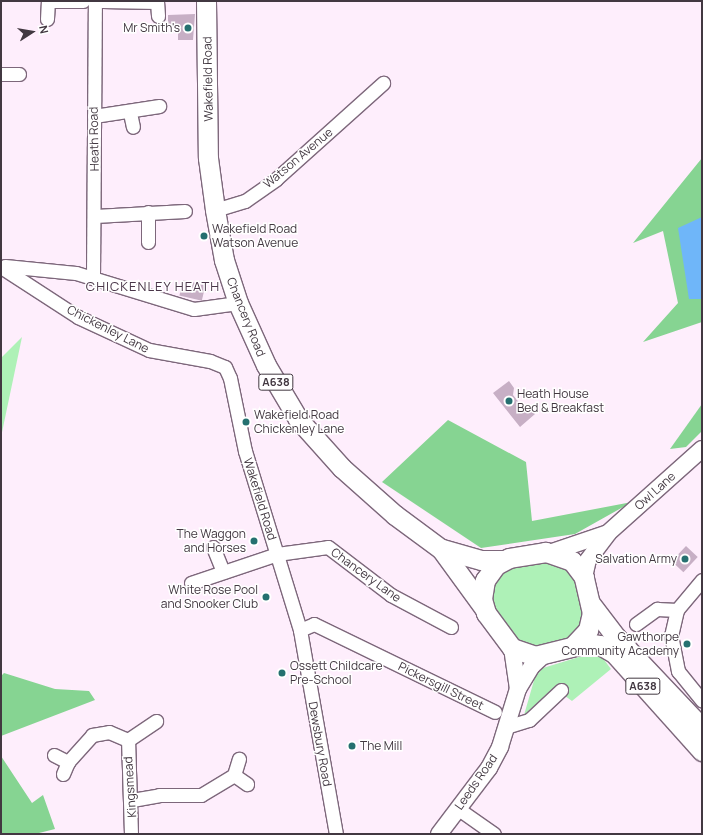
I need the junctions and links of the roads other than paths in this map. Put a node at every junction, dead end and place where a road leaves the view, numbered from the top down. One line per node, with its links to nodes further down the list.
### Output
1 (83, 1): 7 (street)
2 (95, 1): 13 (street, Heath Road)
3 (102, 1): 5 (street)
4 (206, 1): 15 (highway, Wakefield Road / A638)
5 (157, 2): 6 (street)
6 (158, 16)
7 (47, 19)
8 (1, 74): 9 (street)
9 (19, 74)
10 (383, 83): 16 (street, Watson Avenue)
11 (159, 106): 12 (street)
12 (130, 113): 13 (street); 14 (street)
13 (94, 116): 19 (street, Heath Road)
14 (133, 127)
15 (208, 158): 16 (highway, Chancery Road / A638)
16 (215, 210): 25 (highway, Chancery Road / A638)
17 (185, 211): 18 (street)
18 (148, 212): 19 (street); 20 (street)
19 (95, 216): 23 (street, Heath Road)
20 (148, 242)
21 (1, 266): 22 (street); 24 (street, Chickenley Lane)
22 (46, 270): 23 (street); 24 (street)
23 (93, 277): 25 (street)
24 (36, 288): 26 (street, Chickenley Lane)
25 (238, 303): 30 (highway, Chancery Road / A638)
26 (225, 367): 32 (street, Wakefield Road)
27 (702, 449): 28 (main road, Owl Lane)
28 (608, 533): 31 (main road, Owl Lane); 35 (main road, Owl Lane)
29 (213, 547): 34 (street)
30 (441, 549): 33 (highway, Chancery Road / A638); 39 (highway, Chancery Road / A638)
31 (552, 552): 33 (highway, A638); 35 (highway, A638)
32 (277, 554): 34 (street, Chancery Lane); 42 (street, Chancery Lane); 43 (street, Wakefield Road)
33 (502, 560): 39 (highway)
34 (223, 572): 37 (street, Chancery Lane)
35 (584, 577): 38 (highway, A638)
36 (702, 580): 40 (street)
37 (191, 583)
38 (590, 603): 44 (highway, A638); 53 (highway, A638)
39 (484, 608): 45 (highway, A638)
40 (677, 610): 41 (street); 49 (street)
41 (636, 624)
42 (451, 627)
43 (300, 630): 50 (street, Pickersgill Street); 63 (street, Dewsbury Road)
44 (573, 646): 46 (highway, A638); 55 (highway, A638)
45 (512, 648): 46 (highway, A638); 47 (main road, Leeds Road)
46 (544, 655): 47 (main road, Leeds Road)
47 (518, 689): 52 (main road, Leeds Road)
48 (561, 690): 52 (street)
49 (702, 701)
50 (495, 712)
51 (156, 721): 54 (street, Kingsmead)
52 (508, 726): 61 (main road, Leeds Road)
53 (702, 728)
54 (128, 740): 56 (street, Kingsmead); 60 (street, Kingsmead)
55 (702, 751)
56 (54, 754)
57 (239, 759): 58 (street)
58 (234, 775): 59 (street); 60 (street)
59 (247, 784)
60 (132, 800): 62 (street, Kingsmead)
61 (457, 808): 64 (main road, Leeds Road); 65 (street)
62 (131, 834)
63 (336, 834)
64 (439, 834)
65 (494, 834)

